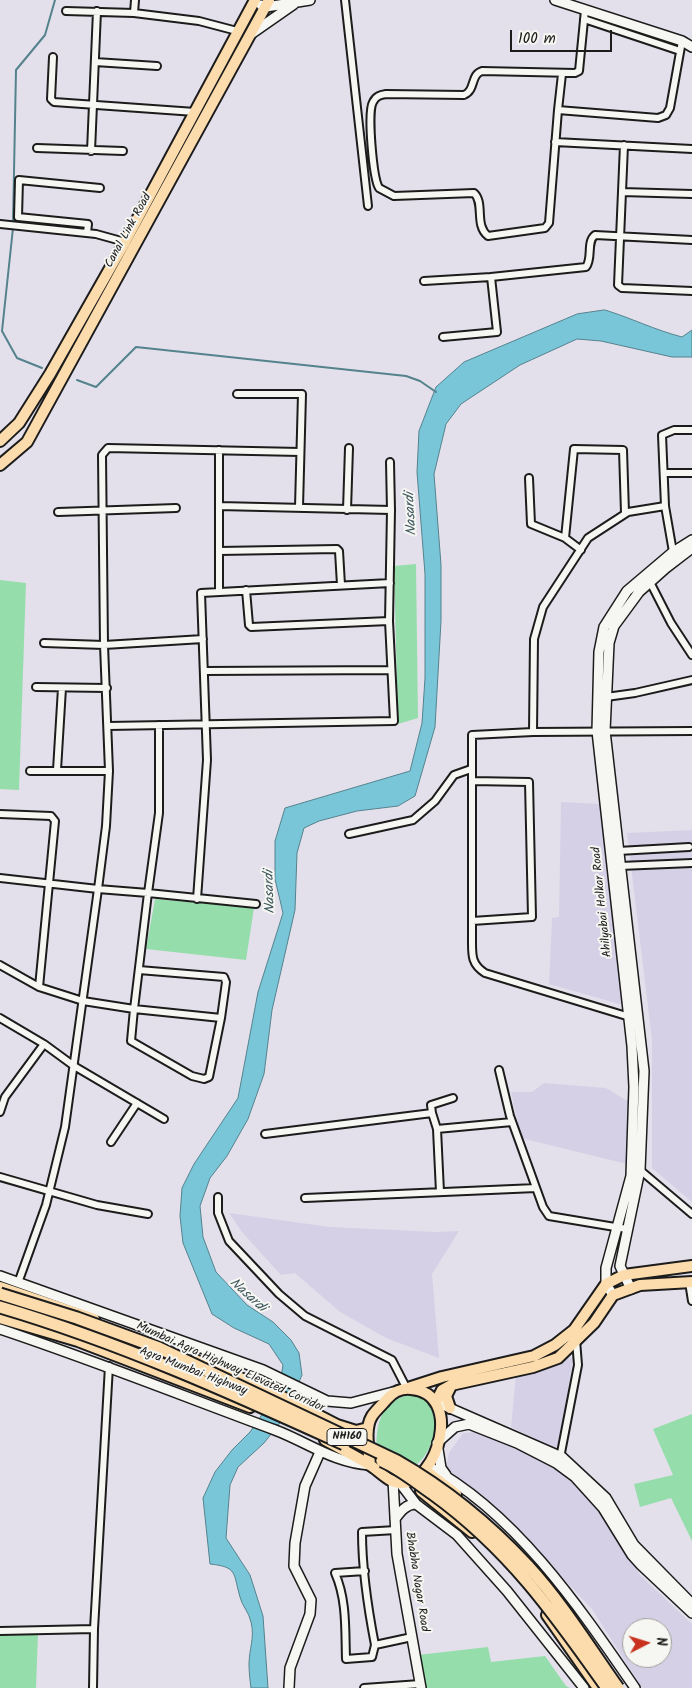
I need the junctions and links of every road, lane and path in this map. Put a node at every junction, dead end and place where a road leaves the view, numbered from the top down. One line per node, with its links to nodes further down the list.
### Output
1 (135, 0): 10 (street)
2 (310, 0): 5 (street)
3 (345, 0): 33 (street)
4 (555, 0): 11 (street)
5 (295, 1): 7 (street); 13 (street)
6 (254, 2): 7 (street); 12 (main road, Canal Link Road)
7 (268, 3): 13 (main road, Canal Link Road)
8 (66, 11): 9 (street)
9 (97, 11): 10 (street); 18 (street)
10 (134, 13): 12 (street)
11 (585, 15): 14 (street); 16 (street); 20 (street)
12 (237, 31): 23 (main road, Canal Link Road)
13 (251, 34): 47 (main road, Canal Link Road)
14 (682, 41): 15 (street); 16 (street)
15 (692, 47)
16 (680, 51): 22 (street)
17 (53, 57): 21 (street)
18 (95, 62): 19 (street); 21 (street)
19 (156, 66)
20 (562, 74): 22 (street); 24 (street)
21 (93, 106): 23 (street); 28 (street)
22 (558, 110): 24 (street)
23 (195, 112): 40 (main road, Canal Link Road)
24 (554, 142): 25 (street)
25 (624, 145): 27 (street); 31 (street)
26 (37, 148): 28 (street)
27 (692, 149)
28 (92, 151): 29 (street)
29 (123, 151)
30 (100, 188): 34 (street)
31 (622, 192): 32 (street); 38 (street)
32 (692, 194)
33 (368, 206)
34 (24, 218): 36 (street); 37 (street)
35 (0, 224): 36 (street)
36 (24, 227): 37 (street)
37 (87, 234): 40 (street)
38 (619, 237): 39 (street); 41 (street); 43 (street)
39 (692, 240)
40 (125, 242): 46 (main road, Canal Link Road)
41 (491, 278): 42 (street); 44 (street)
42 (424, 281)
43 (692, 291)
44 (443, 337)
45 (238, 394): 52 (street)
46 (28, 410): 47 (street); 49 (main road, Canal Link Road)
47 (39, 420): 54 (main road, Canal Link Road)
48 (692, 430): 55 (street)
49 (0, 441)
50 (349, 448): 62 (street)
51 (219, 450): 52 (street); 58 (street); 65 (street)
52 (300, 452): 60 (street)
53 (390, 462): 63 (street)
54 (0, 466)
55 (664, 473): 56 (street); 59 (street)
56 (692, 473)
57 (529, 478): 67 (street)
58 (219, 506): 60 (street); 71 (street)
59 (665, 506): 66 (street); 72 (street)
60 (299, 507): 62 (street)
61 (176, 508): 65 (street)
62 (347, 510): 63 (street)
63 (390, 510): 74 (street)
64 (58, 512): 65 (street)
65 (104, 512): 81 (street)
66 (625, 513): 67 (street); 70 (street)
67 (565, 538): 70 (street)
68 (692, 540): 72 (street, Ahilyabai Holkar Road)
69 (692, 548): 73 (street, Ahilyabai Holkar Road)
70 (581, 550): 95 (street)
71 (219, 551): 75 (street); 77 (street)
72 (674, 552): 93 (street, Ahilyabai Holkar Road)
73 (650, 582): 82 (street); 89 (street, Ahilyabai Holkar Road)
74 (390, 583): 75 (street); 78 (street)
75 (341, 585): 76 (street)
76 (246, 590): 77 (street); 78 (street)
77 (219, 591): 79 (street)
78 (389, 621): 83 (street)
79 (203, 639): 81 (street); 84 (street)
80 (44, 643): 81 (street)
81 (104, 644): 88 (street)
82 (692, 655)
83 (391, 670): 84 (street); 90 (street)
84 (204, 671): 90 (street)
85 (692, 680): 89 (street)
86 (36, 687): 87 (street)
87 (62, 688): 88 (street); 97 (street)
88 (107, 688): 92 (street)
89 (606, 696): 93 (street, Ahilyabai Holkar Road)
90 (205, 724): 91 (street); 111 (street)
91 (159, 725): 92 (street); 110 (street)
92 (108, 726): 99 (street)
93 (601, 731): 94 (street); 95 (street); 104 (street, Ahilyabai Holkar Road); 119 (street, Ahilyabai Holkar Road)
94 (692, 731)
95 (534, 732): 96 (street)
96 (471, 769): 100 (street); 102 (street)
97 (57, 770): 98 (street); 99 (street)
98 (30, 771)
99 (108, 771): 109 (street)
100 (472, 781): 113 (street); 113 (street)
101 (0, 814): 108 (street)
102 (350, 834)
103 (689, 847): 104 (street)
104 (618, 851): 106 (street, Ahilyabai Holkar Road)
105 (692, 863): 106 (street)
106 (620, 866): 122 (street, Ahilyabai Holkar Road)
107 (0, 878): 108 (street)
108 (48, 882): 109 (street); 116 (street)
109 (98, 889): 110 (street); 117 (street)
110 (148, 892): 111 (street); 115 (street)
111 (197, 899): 112 (street)
112 (256, 904)
113 (472, 920): 119 (street)
114 (0, 965): 116 (street)
115 (139, 970): 118 (street); 121 (street)
116 (39, 986): 117 (street)
117 (83, 1001): 118 (street); 124 (street)
118 (134, 1009): 121 (street); 121 (street)
119 (628, 1017): 122 (street); 145 (street, Ahilyabai Holkar Road)
120 (0, 1018): 123 (street)
121 (221, 1018)
122 (639, 1018): 136 (street, Ahilyabai Holkar Road)
123 (44, 1044): 124 (street); 126 (street)
124 (74, 1066): 128 (street); 139 (street)
125 (499, 1070): 132 (street)
126 (2, 1096): 129 (street)
127 (453, 1098): 130 (street)
128 (137, 1103): 131 (street); 135 (street)
129 (0, 1112)
130 (432, 1113): 133 (street); 134 (street)
131 (164, 1120)
132 (512, 1122): 133 (street); 138 (street)
133 (437, 1129): 140 (street)
134 (265, 1134)
135 (111, 1142)
136 (640, 1170): 144 (street); 145 (street, Ahilyabai Holkar Road)
137 (0, 1177): 139 (street)
138 (536, 1188): 140 (street); 145 (street)
139 (50, 1190): 143 (street); 150 (street)
140 (440, 1192): 142 (street)
141 (218, 1198): 164 (street)
142 (304, 1198)
143 (148, 1214)
144 (692, 1214)
145 (622, 1228): 147 (street, Ahilyabai Holkar Road); 151 (street, Ahilyabai Holkar Road)
146 (692, 1266): 147 (main road)
147 (624, 1275): 151 (main road); 153 (street, Ahilyabai Holkar Road)
148 (0, 1276): 150 (street)
149 (691, 1282): 153 (main road); 156 (street)
150 (18, 1283): 165 (street)
151 (606, 1284): 155 (street); 160 (main road)
152 (0, 1287): 169 (main road)
153 (635, 1287): 155 (main road)
154 (0, 1294): 195 (highway, Mumbai Agra Highway Elevated Corridor / NH160, bridge)
155 (613, 1296): 161 (main road)
156 (692, 1301)
157 (0, 1307): 194 (highway, Mumbai Agra Highway Elevated Corridor / NH160, bridge)
158 (0, 1318): 173 (main road, Agra Mumbai Highway)
159 (0, 1329): 162 (street)
160 (574, 1330): 161 (street); 164 (main road)
161 (576, 1342): 163 (main road); 172 (street)
162 (109, 1366): 171 (street); 184 (street)
163 (451, 1386): 166 (main road); 167 (main road)
164 (407, 1389): 165 (main road); 166 (main road)
165 (393, 1392): 169 (main road)
166 (436, 1402): 167 (street); 170 (main road)
167 (450, 1408): 168 (street)
168 (471, 1421): 170 (street); 172 (street)
169 (368, 1428): 173 (main road)
170 (437, 1443): 174 (main road); 175 (street)
171 (320, 1452): 173 (street); 190 (street)
172 (559, 1460): 181 (street)
173 (370, 1465): 176 (main road)
174 (427, 1468): 175 (street); 176 (main road); 196 (main road)
175 (446, 1475): 197 (street)
176 (400, 1481): 177 (street); 178 (street, Bhabha Nagar Road); 193 (main road)
177 (416, 1504): 178 (street); 192 (street)
178 (395, 1520): 179 (street, Bhabha Nagar Road)
179 (396, 1530): 180 (street); 186 (street, Bhabha Nagar Road)
180 (365, 1571): 187 (street); 187 (street)
181 (654, 1573): 182 (street); 183 (street)
182 (692, 1604)
183 (692, 1613)
184 (94, 1629): 185 (street); 189 (street)
185 (0, 1631)
186 (412, 1636): 187 (street); 188 (street, Bhabha Nagar Road)
187 (375, 1645)
188 (421, 1686): 191 (street)
189 (94, 1688)
190 (289, 1688)
191 (364, 1688)
192 (584, 1688)
193 (598, 1688)
194 (607, 1688)
195 (618, 1688)
196 (623, 1688)
197 (635, 1688)

